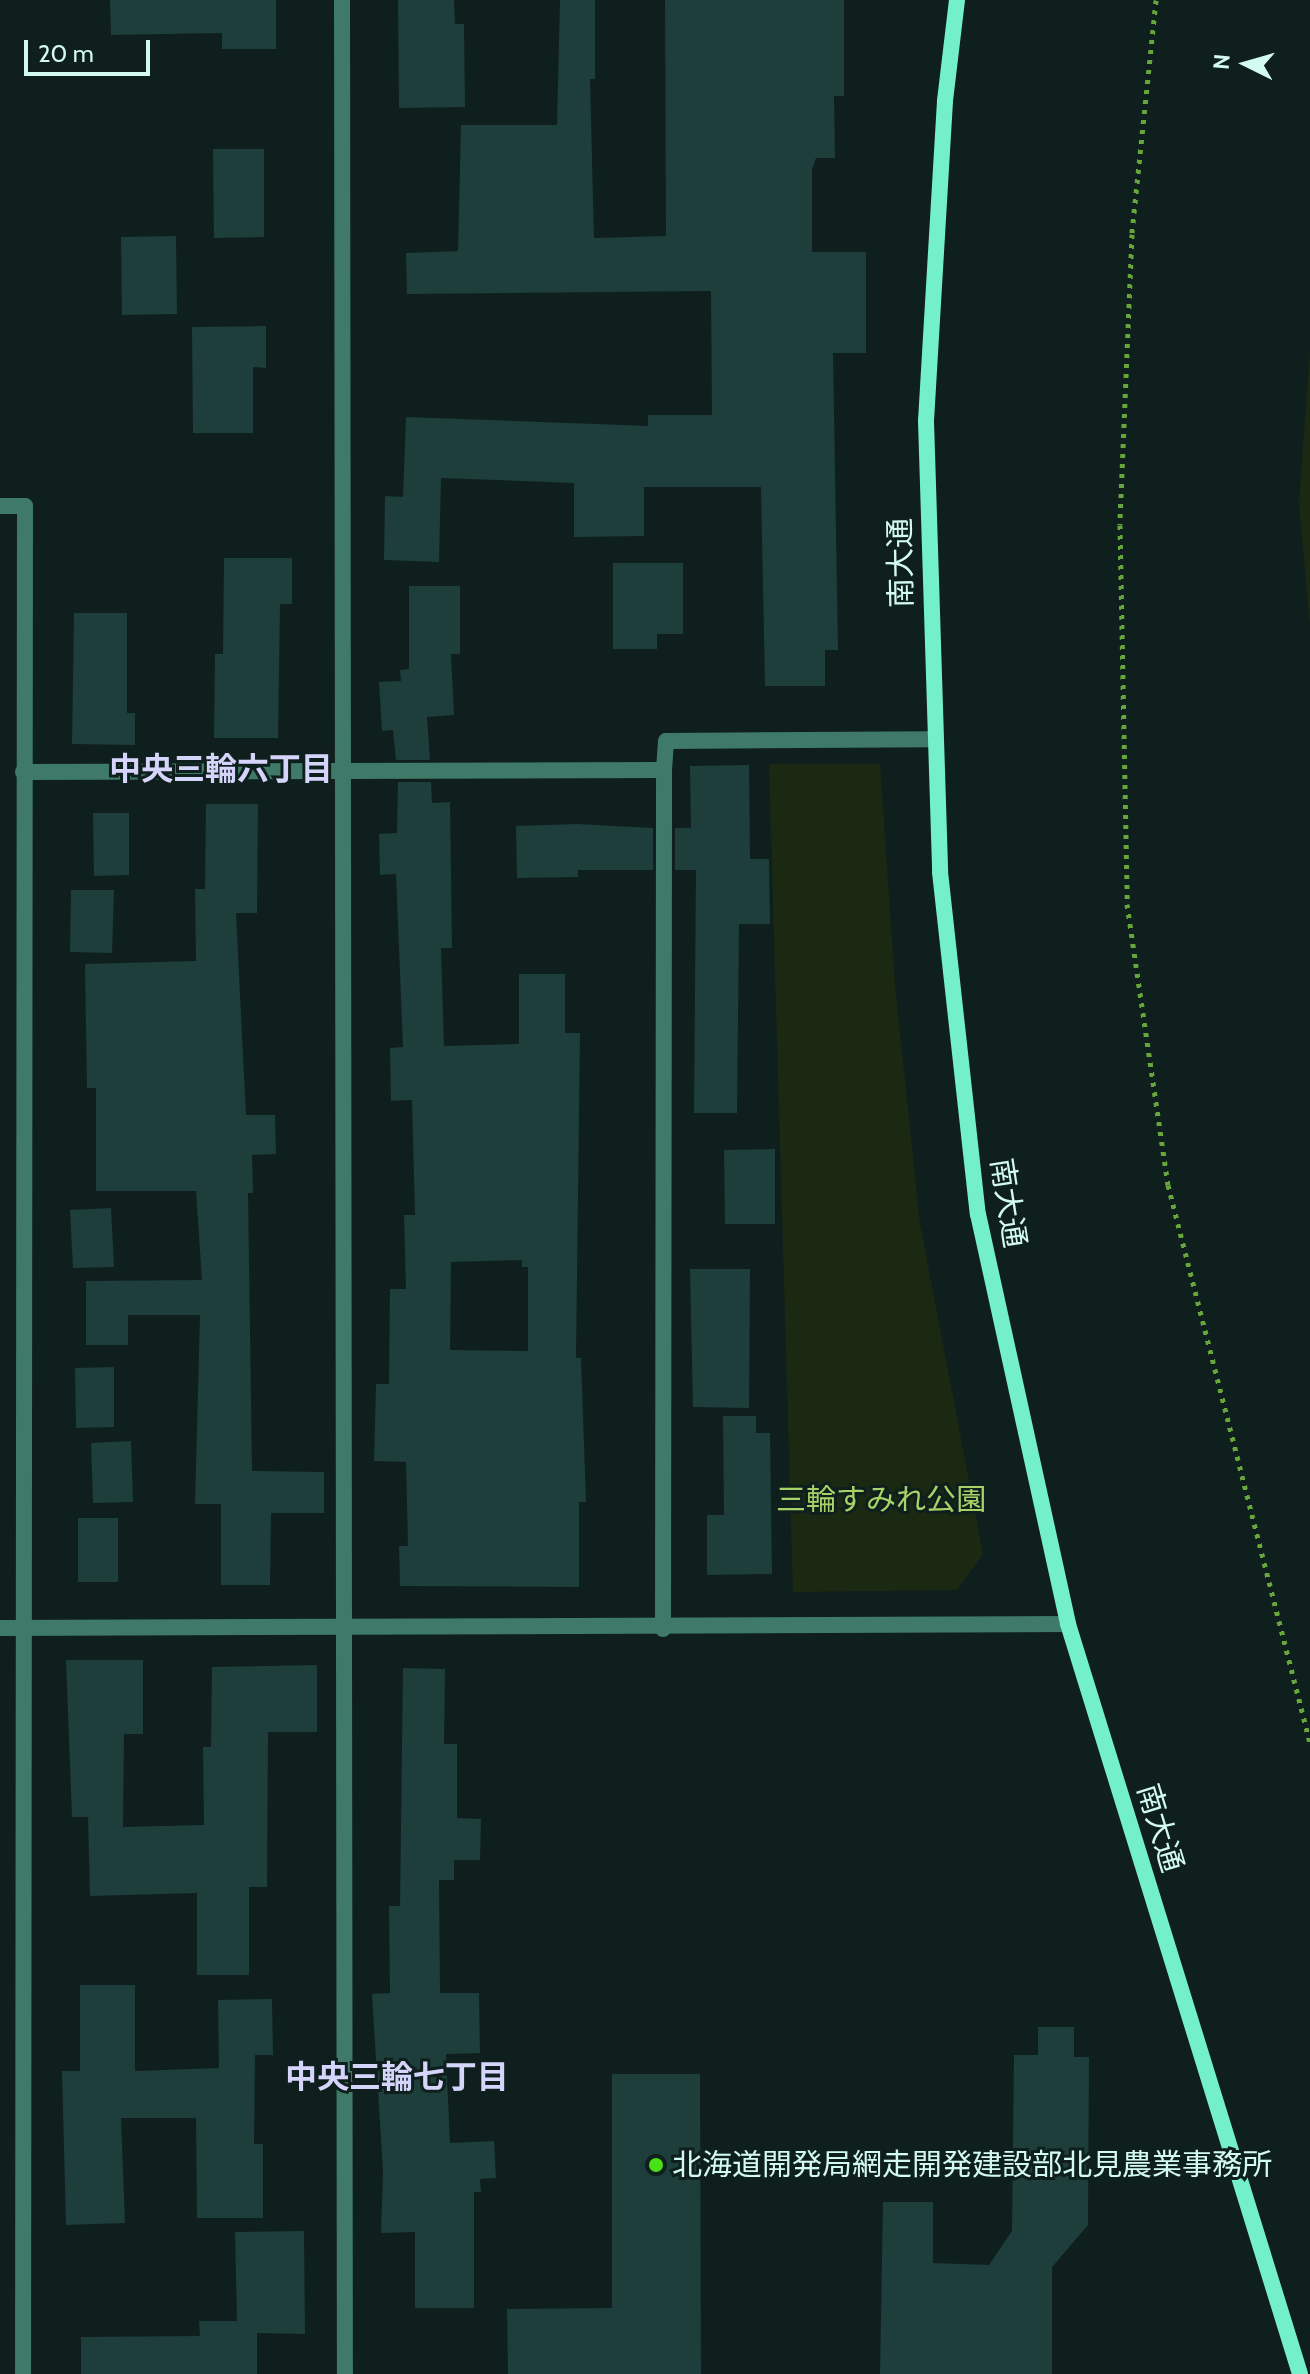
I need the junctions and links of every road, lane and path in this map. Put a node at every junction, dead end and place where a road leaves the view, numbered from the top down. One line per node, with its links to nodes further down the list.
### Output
1 (342, 0): 8 (street)
2 (957, 0): 5 (street, 南大通)
3 (1156, 0): 14 (path)
4 (0, 506): 7 (street)
5 (933, 739): 6 (street); 9 (street, 南大通)
6 (664, 770): 8 (street); 13 (street)
7 (23, 772): 8 (street); 12 (street)
8 (343, 774): 10 (street)
9 (1068, 1624): 13 (street); 17 (street, 南大通)
10 (347, 1626): 12 (street); 13 (street); 16 (street)
11 (0, 1628): 12 (street)
12 (25, 1628): 15 (street)
13 (663, 1629)
14 (1310, 1743)
15 (23, 2374)
16 (345, 2374)
17 (1300, 2374)

